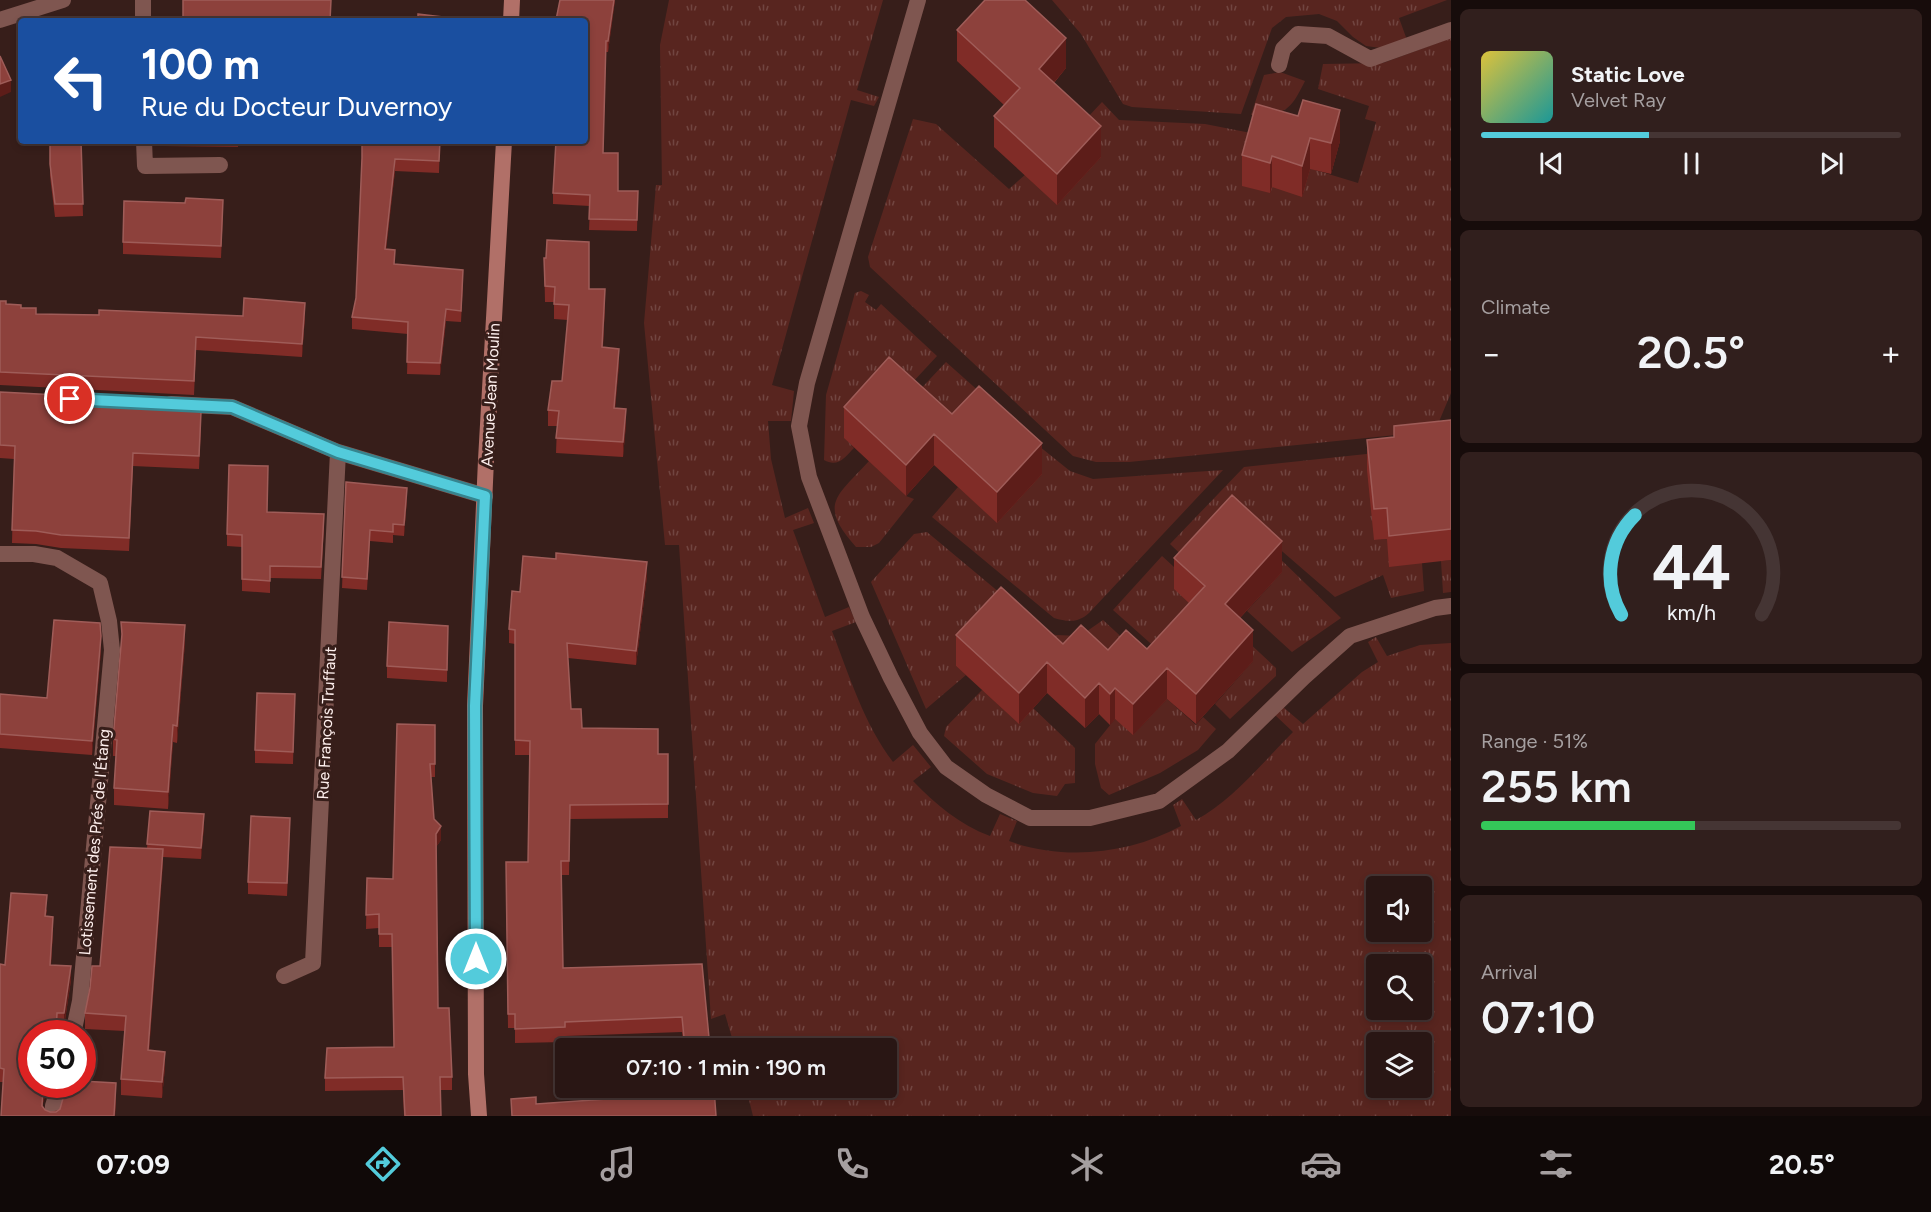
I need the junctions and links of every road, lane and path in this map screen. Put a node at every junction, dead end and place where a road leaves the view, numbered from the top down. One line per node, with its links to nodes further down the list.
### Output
1 (63, 0): 7 (street)
2 (143, 0): 5 (street)
3 (512, 0): 6 (main road)
4 (918, 0): 17 (street)
5 (143, 18)
6 (511, 18)
7 (0, 20)
8 (1451, 30): 9 (street)
9 (1279, 65)
10 (144, 144): 12 (street)
11 (504, 144): 15 (main road, Avenue Jean Moulin)
12 (220, 165)
13 (151, 403): 14 (street)
14 (338, 452): 15 (street); 18 (street, Rue François Truffaut)
15 (485, 496): 22 (main road, Avenue Jean Moulin)
16 (0, 554): 19 (street, Lotissement des Prés de l'Étang)
17 (1451, 606)
18 (284, 976)
19 (76, 1020)
20 (56, 1098): 21 (street)
21 (52, 1116)
22 (479, 1116)

